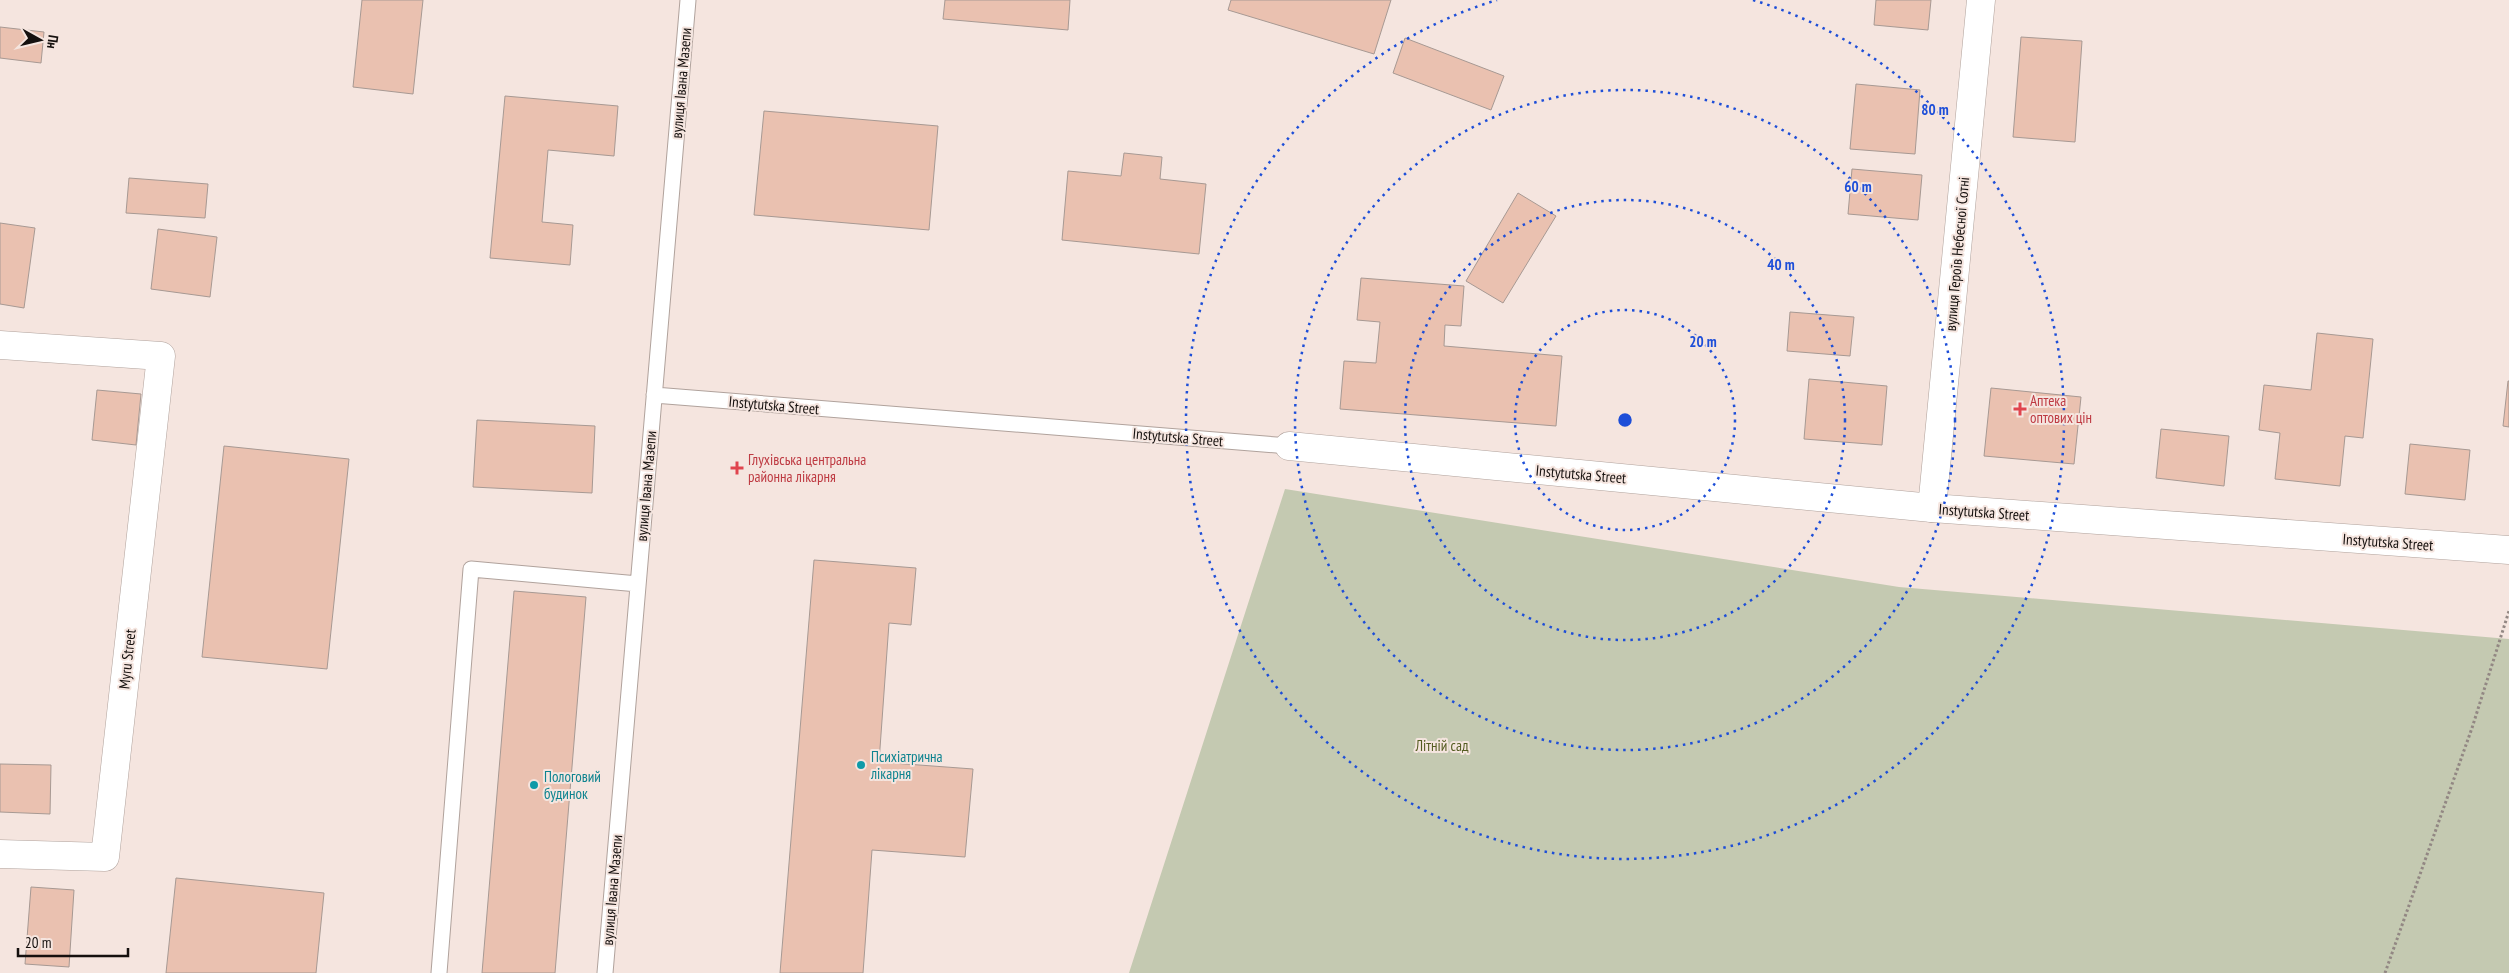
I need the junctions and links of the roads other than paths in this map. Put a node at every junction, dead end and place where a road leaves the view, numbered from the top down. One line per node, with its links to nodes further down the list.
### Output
1 (688, 0): 4 (lane, вулиця Івана Мазепи)
2 (1981, 0): 6 (street, вулиця Героїв Небесної Сотні)
3 (0, 345): 9 (street, Myru Street)
4 (654, 395): 5 (lane, Instytutska Street); 8 (lane, вулиця Івана Мазепи)
5 (1289, 446): 6 (street, Instytutska Street)
6 (1932, 508): 7 (street, Instytutska Street)
7 (2509, 550)
8 (638, 584): 10 (lane); 11 (lane, вулиця Івана Мазепи)
9 (0, 854)
10 (439, 973)
11 (606, 973)

